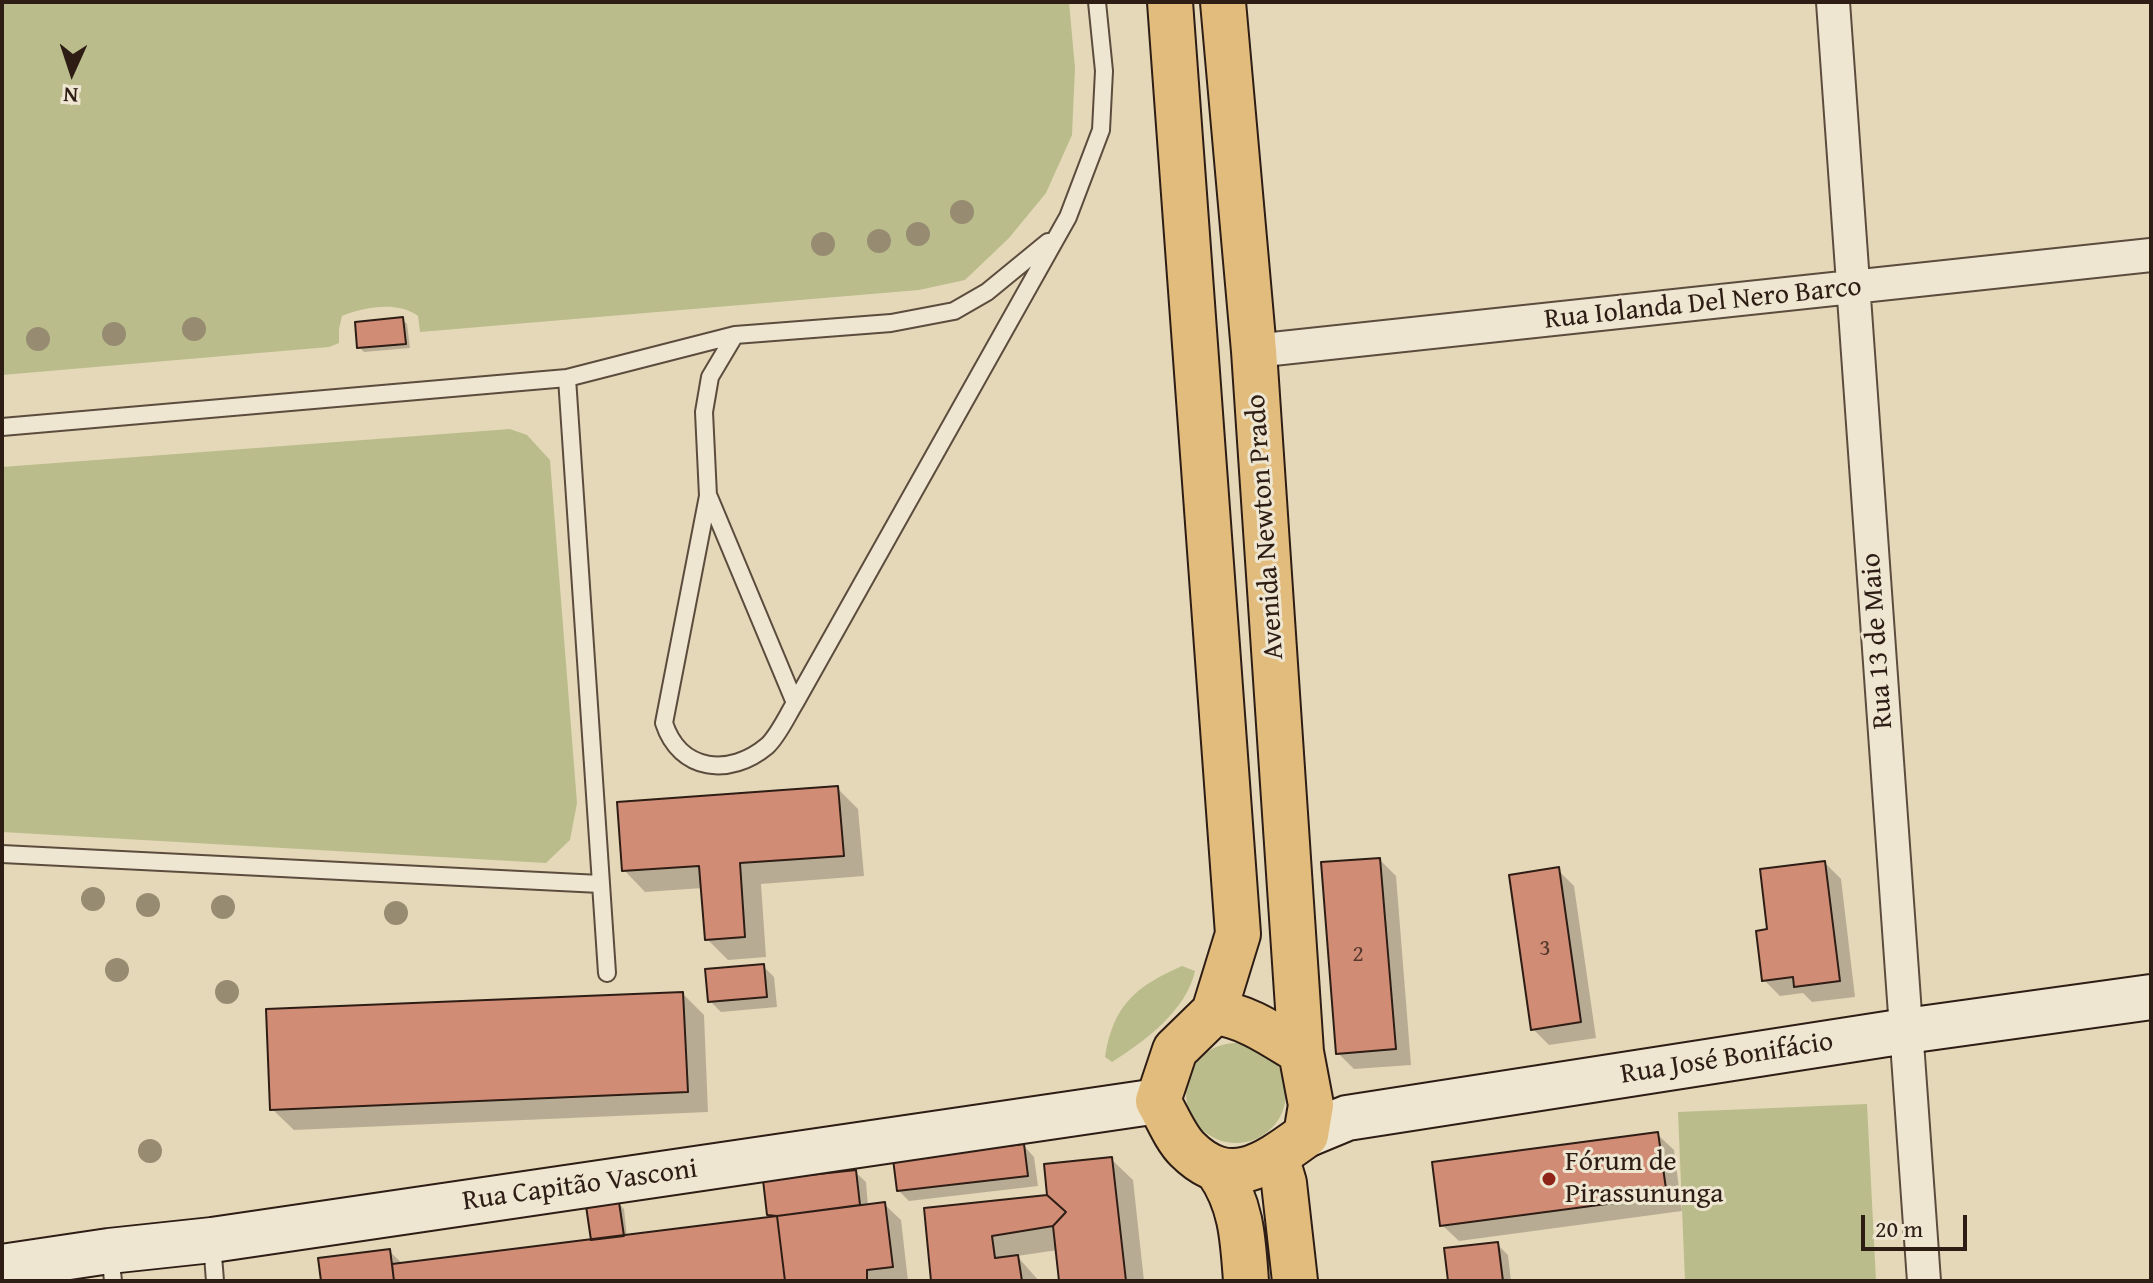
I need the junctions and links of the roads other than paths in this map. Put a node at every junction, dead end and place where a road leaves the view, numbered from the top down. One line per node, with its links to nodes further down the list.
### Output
1 (1097, 2): 5 (lane)
2 (1170, 2): 18 (main road, Avenida Newton Prado)
3 (1223, 2): 9 (main road, Avenida Newton Prado)
4 (1833, 2): 7 (street, Rua 13 de Maio)
5 (1055, 235): 8 (lane); 13 (lane)
6 (2151, 255): 7 (street, Rua Iolanda Del Nero Barco)
7 (1854, 288): 9 (street, Rua Iolanda Del Nero Barco); 19 (street, Rua 13 de Maio)
8 (735, 335): 10 (lane); 12 (lane)
9 (1254, 351): 20 (main road, Avenida Newton Prado)
10 (567, 378): 11 (lane); 15 (lane)
11 (2, 427)
12 (708, 496): 13 (lane); 13 (lane)
13 (795, 703)
14 (2, 854): 15 (lane)
15 (600, 884): 16 (lane)
16 (607, 973)
17 (2151, 997): 19 (street, Rua José Bonifácio)
18 (1214, 1012): 20 (main road); 21 (main road)
19 (1906, 1031): 22 (street, Rua José Bonifácio); 29 (street, Rua 13 de Maio)
20 (1301, 1052): 22 (main road)
21 (1158, 1101): 23 (main road); 24 (street, Rua Capitão Vasconi)
22 (1291, 1146): 23 (main road); 28 (main road)
23 (1218, 1171): 27 (main road)
24 (213, 1261): 25 (street, Rua Capitão Vasconi)
25 (111, 1266): 26 (street, Rua Capitão Vasconi)
26 (2, 1267)
27 (1246, 1281)
28 (1295, 1281)
29 (1924, 1281)

